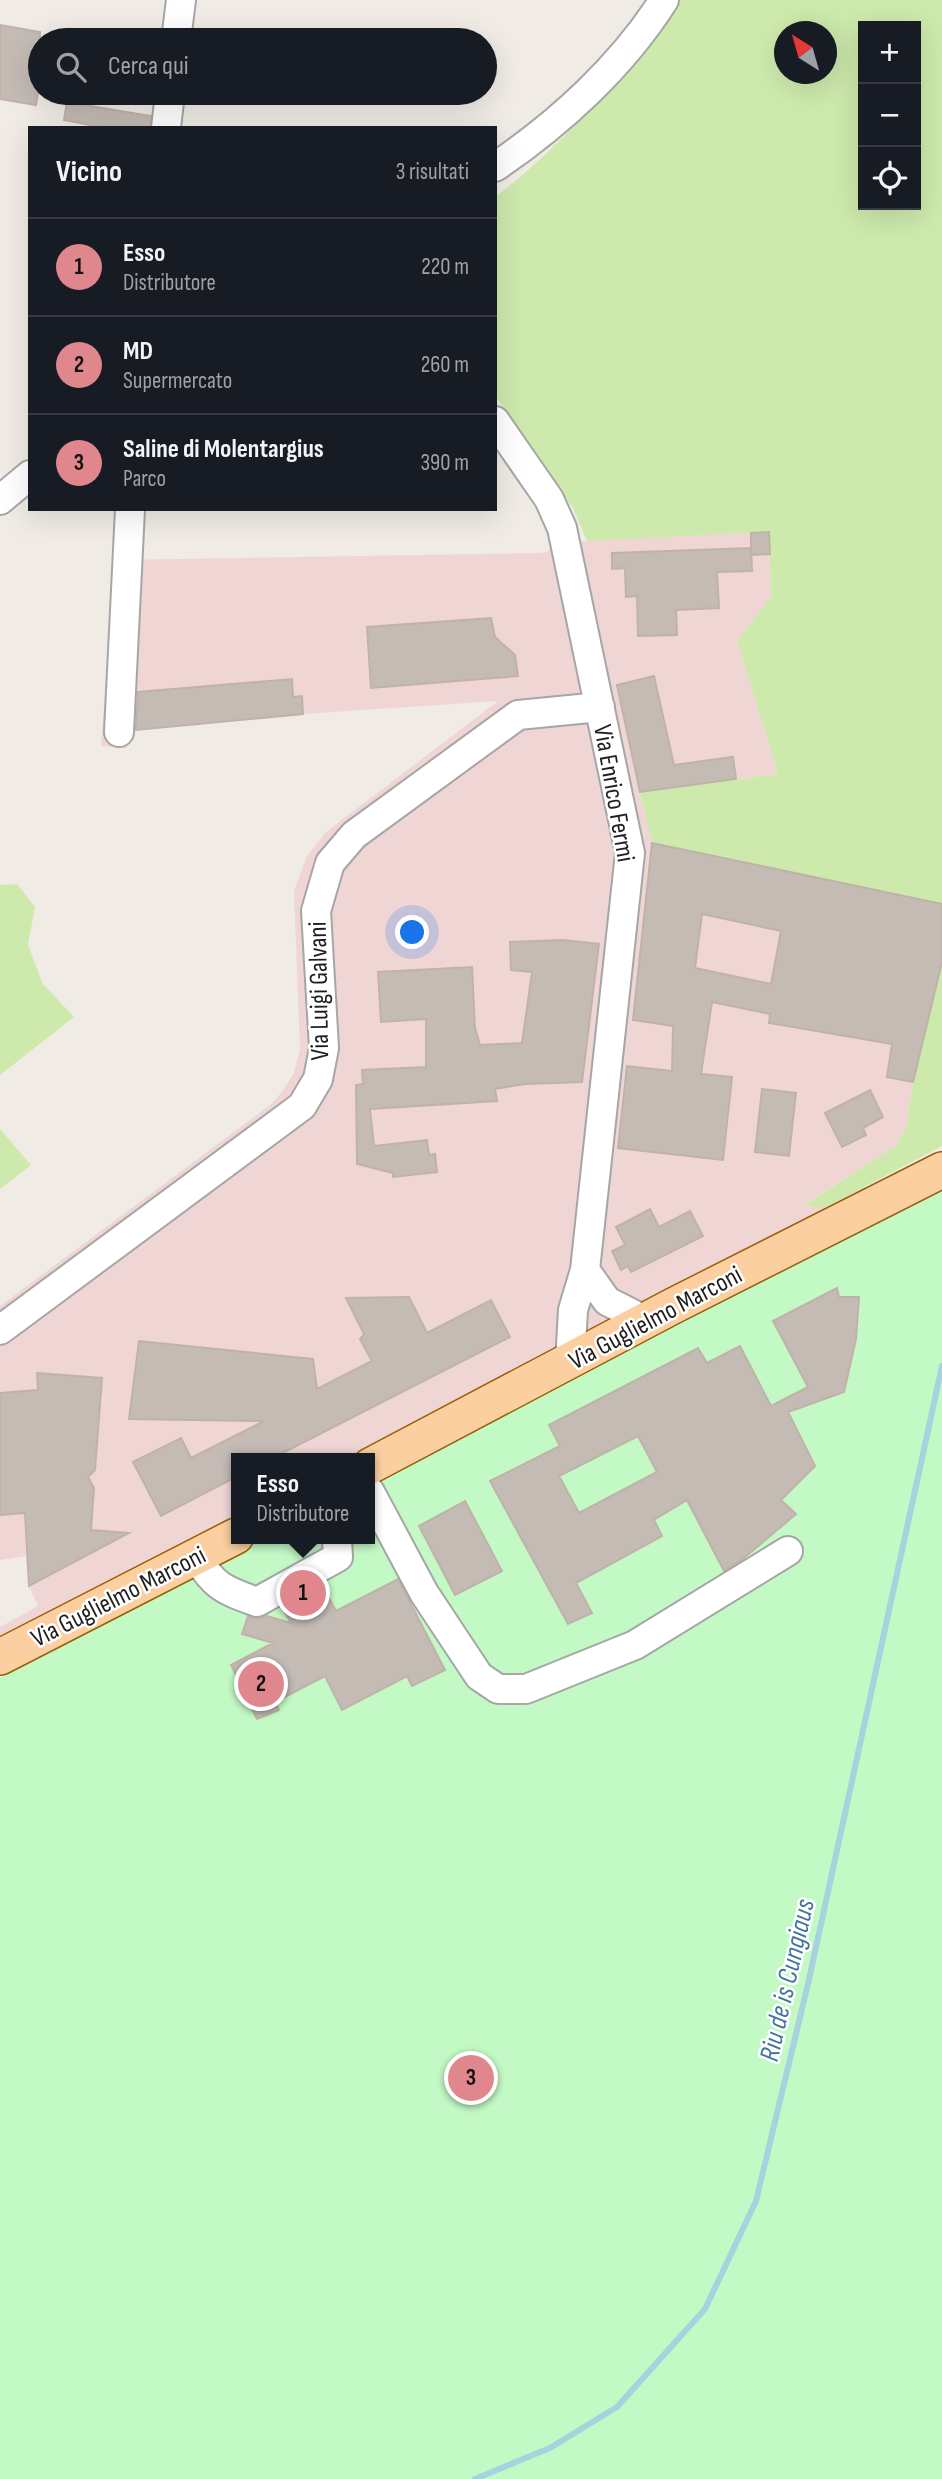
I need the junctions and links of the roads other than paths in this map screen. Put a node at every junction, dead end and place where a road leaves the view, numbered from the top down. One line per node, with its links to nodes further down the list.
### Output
1 (181, 0): 3 (street)
2 (664, 0): 6 (street)
3 (178, 28)
4 (169, 105): 5 (street)
5 (166, 126)
6 (519, 151): 7 (street); 8 (street)
7 (497, 166)
8 (497, 185)
9 (497, 424): 13 (street, Via Enrico Fermi)
10 (28, 477): 11 (street)
11 (0, 500)
12 (130, 511): 14 (street)
13 (600, 707): 16 (street, Via Enrico Fermi); 18 (street, Via Luigi Galvani)
14 (118, 733)
15 (942, 1170): 17 (main road, Via Guglielmo Marconi)
16 (583, 1276): 17 (street); 19 (street); 20 (street, Via Enrico Fermi)
17 (646, 1321): 19 (main road, Via Guglielmo Marconi)
18 (0, 1330)
19 (603, 1344): 20 (main road, Via Guglielmo Marconi)
20 (570, 1362): 21 (main road, Via Guglielmo Marconi)
21 (375, 1463)
22 (375, 1503): 25 (street)
23 (231, 1538): 26 (main road, Via Guglielmo Marconi)
24 (337, 1544): 26 (street)
25 (788, 1551)
26 (196, 1556): 27 (main road, Via Guglielmo Marconi)
27 (0, 1657)

